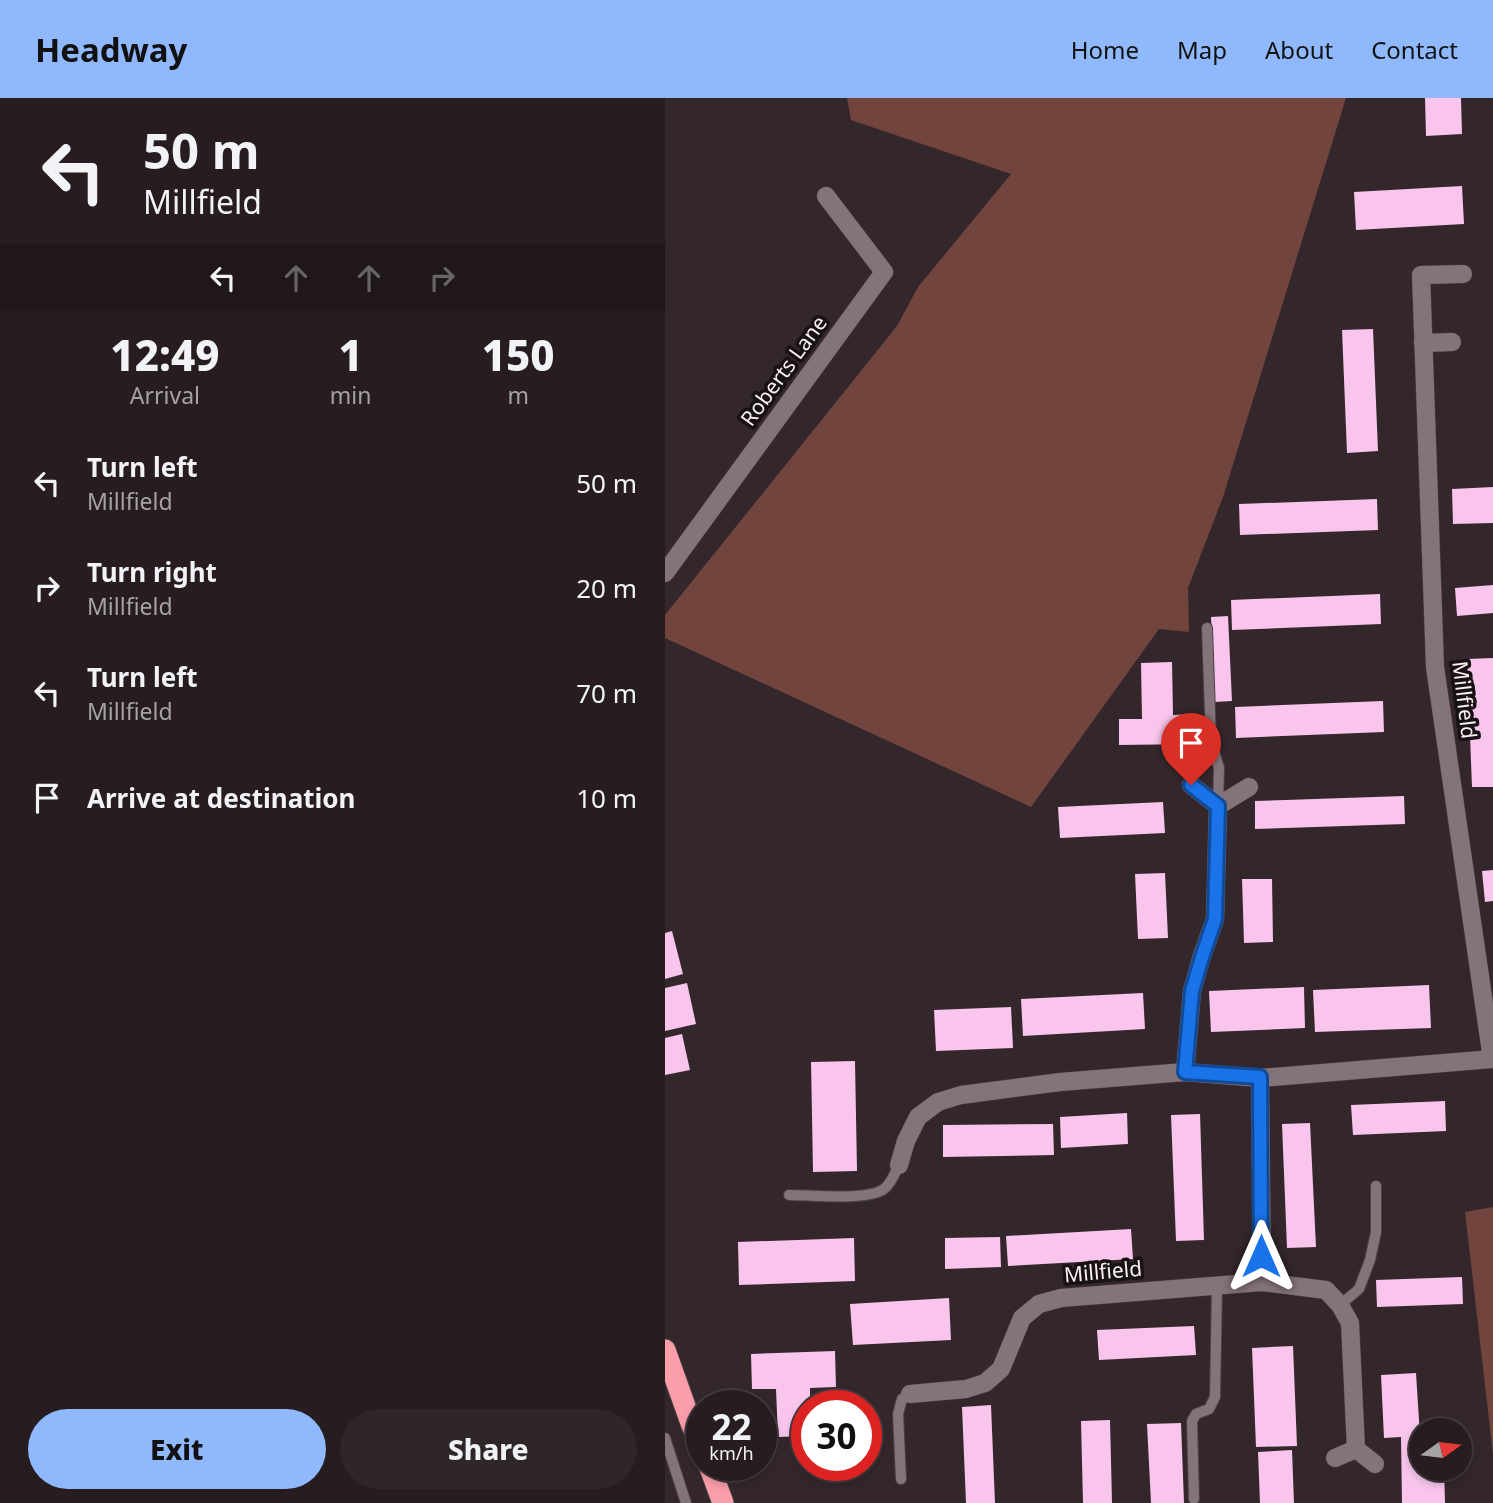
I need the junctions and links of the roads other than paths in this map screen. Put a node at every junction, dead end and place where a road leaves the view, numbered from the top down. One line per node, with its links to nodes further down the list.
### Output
1 (826, 196): 5 (street, Roberts Lane)
2 (1463, 274): 4 (street, Millfield)
3 (1452, 342): 4 (street)
4 (1423, 343): 10 (street, Millfield)
5 (665, 573)
6 (1207, 628): 9 (lane)
7 (1191, 785): 9 (street)
8 (1249, 787): 9 (street)
9 (1218, 806): 11 (street)
10 (1493, 1059): 12 (street, Millfield)
11 (1185, 1072): 12 (street, Millfield); 13 (street, Millfield)
12 (1260, 1077): 16 (street)
13 (899, 1165): 15 (lane)
14 (1376, 1186): 18 (lane)
15 (789, 1195)
16 (1262, 1282): 17 (street, Millfield); 18 (street, Millfield)
17 (1217, 1286): 20 (street, Millfield); 29 (lane)
18 (1341, 1304): 23 (street)
19 (665, 1350): 21 (highway)
20 (910, 1394): 26 (lane)
21 (686, 1409)
22 (665, 1438): 30 (lane)
23 (1356, 1449): 24 (street); 25 (street)
24 (1335, 1458)
25 (1375, 1464)
26 (901, 1479)
27 (715, 1481): 31 (highway)
28 (719, 1481): 32 (highway)
29 (1194, 1499)
30 (686, 1503)
31 (723, 1503)
32 (732, 1503)

